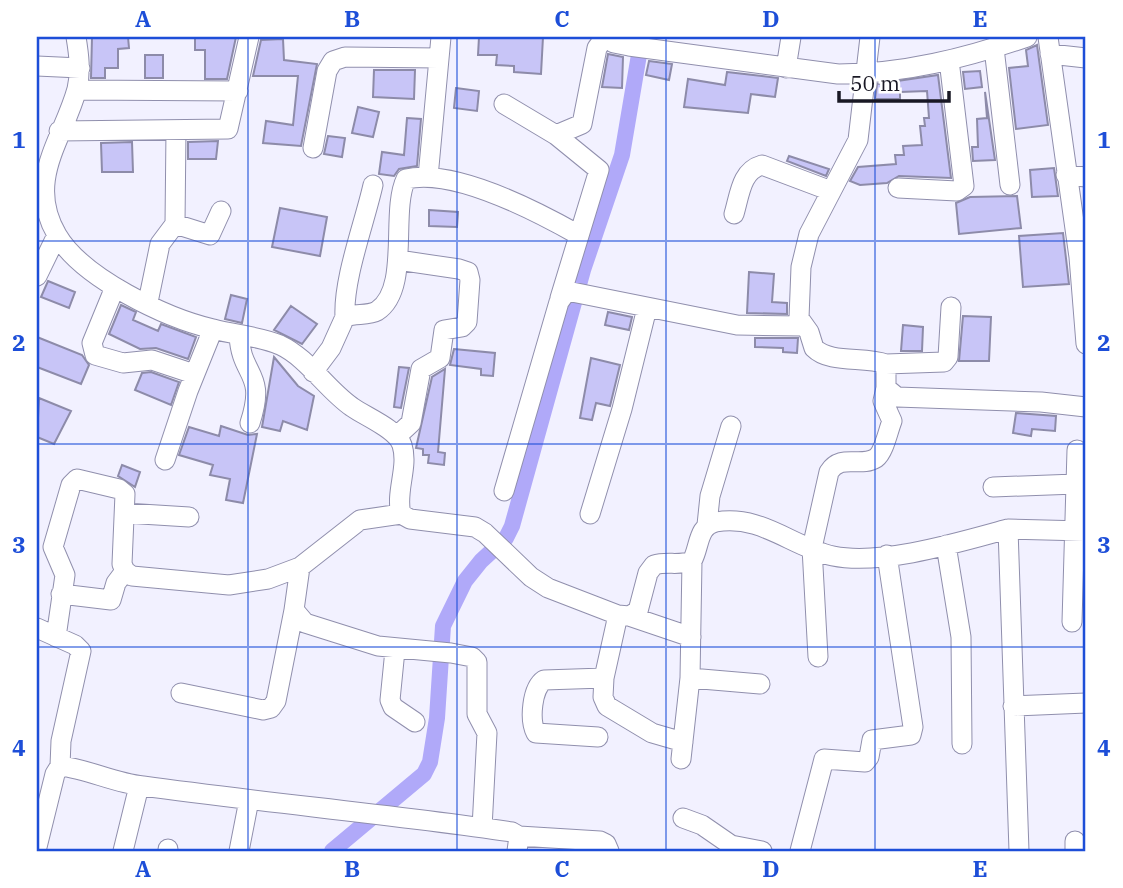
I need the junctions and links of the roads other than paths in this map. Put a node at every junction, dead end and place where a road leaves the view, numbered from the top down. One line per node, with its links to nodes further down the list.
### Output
1 (76, 37): 14 (street)
2 (249, 37): 18 (street)
3 (441, 37): 10 (street)
4 (605, 37): 15 (street); 22 (street)
5 (791, 37): 15 (street)
6 (870, 37): 16 (street)
7 (1027, 37): 9 (street)
8 (1049, 45): 11 (street); 24 (street)
9 (993, 48): 12 (street); 29 (street)
10 (439, 58): 23 (street); 25 (street)
11 (1086, 58)
12 (949, 60): 16 (street); 30 (street)
13 (37, 65): 14 (street)
14 (80, 68): 17 (street)
15 (786, 68): 16 (street)
16 (868, 74): 31 (street)
17 (76, 90): 18 (street); 21 (street)
18 (238, 91): 20 (street)
19 (504, 104): 22 (street)
20 (176, 130): 21 (street); 34 (street)
21 (59, 131): 27 (street)
22 (555, 135): 35 (street)
23 (313, 148)
24 (1066, 175): 26 (street); 48 (street)
25 (428, 177): 35 (street); 37 (street)
26 (1086, 177)
27 (41, 178): 36 (street)
28 (373, 185): 44 (street)
29 (1010, 185)
30 (898, 188)
31 (831, 191): 33 (street); 45 (street)
32 (221, 211): 34 (street)
33 (734, 214)
34 (175, 224): 41 (street)
35 (578, 234): 40 (street)
36 (57, 235): 38 (street); 39 (street)
37 (398, 260): 44 (street); 56 (street)
38 (37, 273)
39 (115, 286): 41 (street); 51 (street)
40 (564, 295): 43 (street); 61 (street)
41 (148, 302): 46 (street)
42 (951, 307): 49 (street)
43 (647, 308): 45 (street); 64 (street)
44 (345, 317): 50 (street)
45 (802, 326): 49 (street)
46 (213, 329): 47 (street); 51 (street)
47 (239, 335): 50 (street); 54 (street)
48 (1086, 344)
49 (886, 364): 52 (street)
50 (313, 372): 56 (street)
51 (194, 374): 58 (street)
52 (886, 388): 53 (street); 70 (street)
53 (1086, 407)
54 (250, 423)
55 (731, 426): 66 (street)
56 (397, 436): 63 (street)
57 (1077, 450): 59 (street)
58 (165, 460)
59 (1076, 484): 60 (street); 68 (street)
60 (993, 487)
61 (504, 491)
62 (125, 513): 65 (street); 74 (street); 75 (street)
63 (401, 514): 73 (street); 77 (street)
64 (590, 514)
65 (189, 517)
66 (707, 526): 70 (street); 72 (street)
67 (1008, 529): 68 (street); 69 (street); 89 (street)
68 (1080, 531): 78 (street)
69 (946, 545): 71 (street); 92 (street)
70 (812, 548): 71 (street); 83 (street)
71 (887, 555): 105 (street)
72 (692, 561): 77 (street); 81 (street)
73 (300, 567): 74 (street); 76 (street)
74 (125, 571): 75 (street)
75 (61, 594): 80 (street)
76 (295, 610): 82 (street); 87 (street)
77 (624, 616): 81 (street); 84 (street)
78 (1072, 622)
79 (37, 628): 80 (street)
80 (57, 637): 93 (street)
81 (691, 637): 85 (street)
82 (395, 650): 90 (street); 98 (street)
83 (818, 657)
84 (604, 678): 85 (street); 91 (street)
85 (690, 678): 86 (street)
86 (761, 684)
87 (181, 693)
88 (1086, 703): 89 (street)
89 (1013, 706): 106 (street)
90 (415, 722)
91 (598, 737)
92 (962, 744)
93 (60, 766): 94 (street); 95 (street)
94 (139, 786): 96 (street); 101 (street)
95 (43, 790): 100 (street)
96 (249, 800): 98 (street); 102 (street)
97 (682, 818): 104 (street)
98 (482, 828): 99 (street)
99 (518, 844): 103 (street)
100 (37, 847)
101 (123, 851)
102 (239, 851)
103 (609, 851)
104 (762, 851)
105 (800, 851)
106 (1019, 851)

